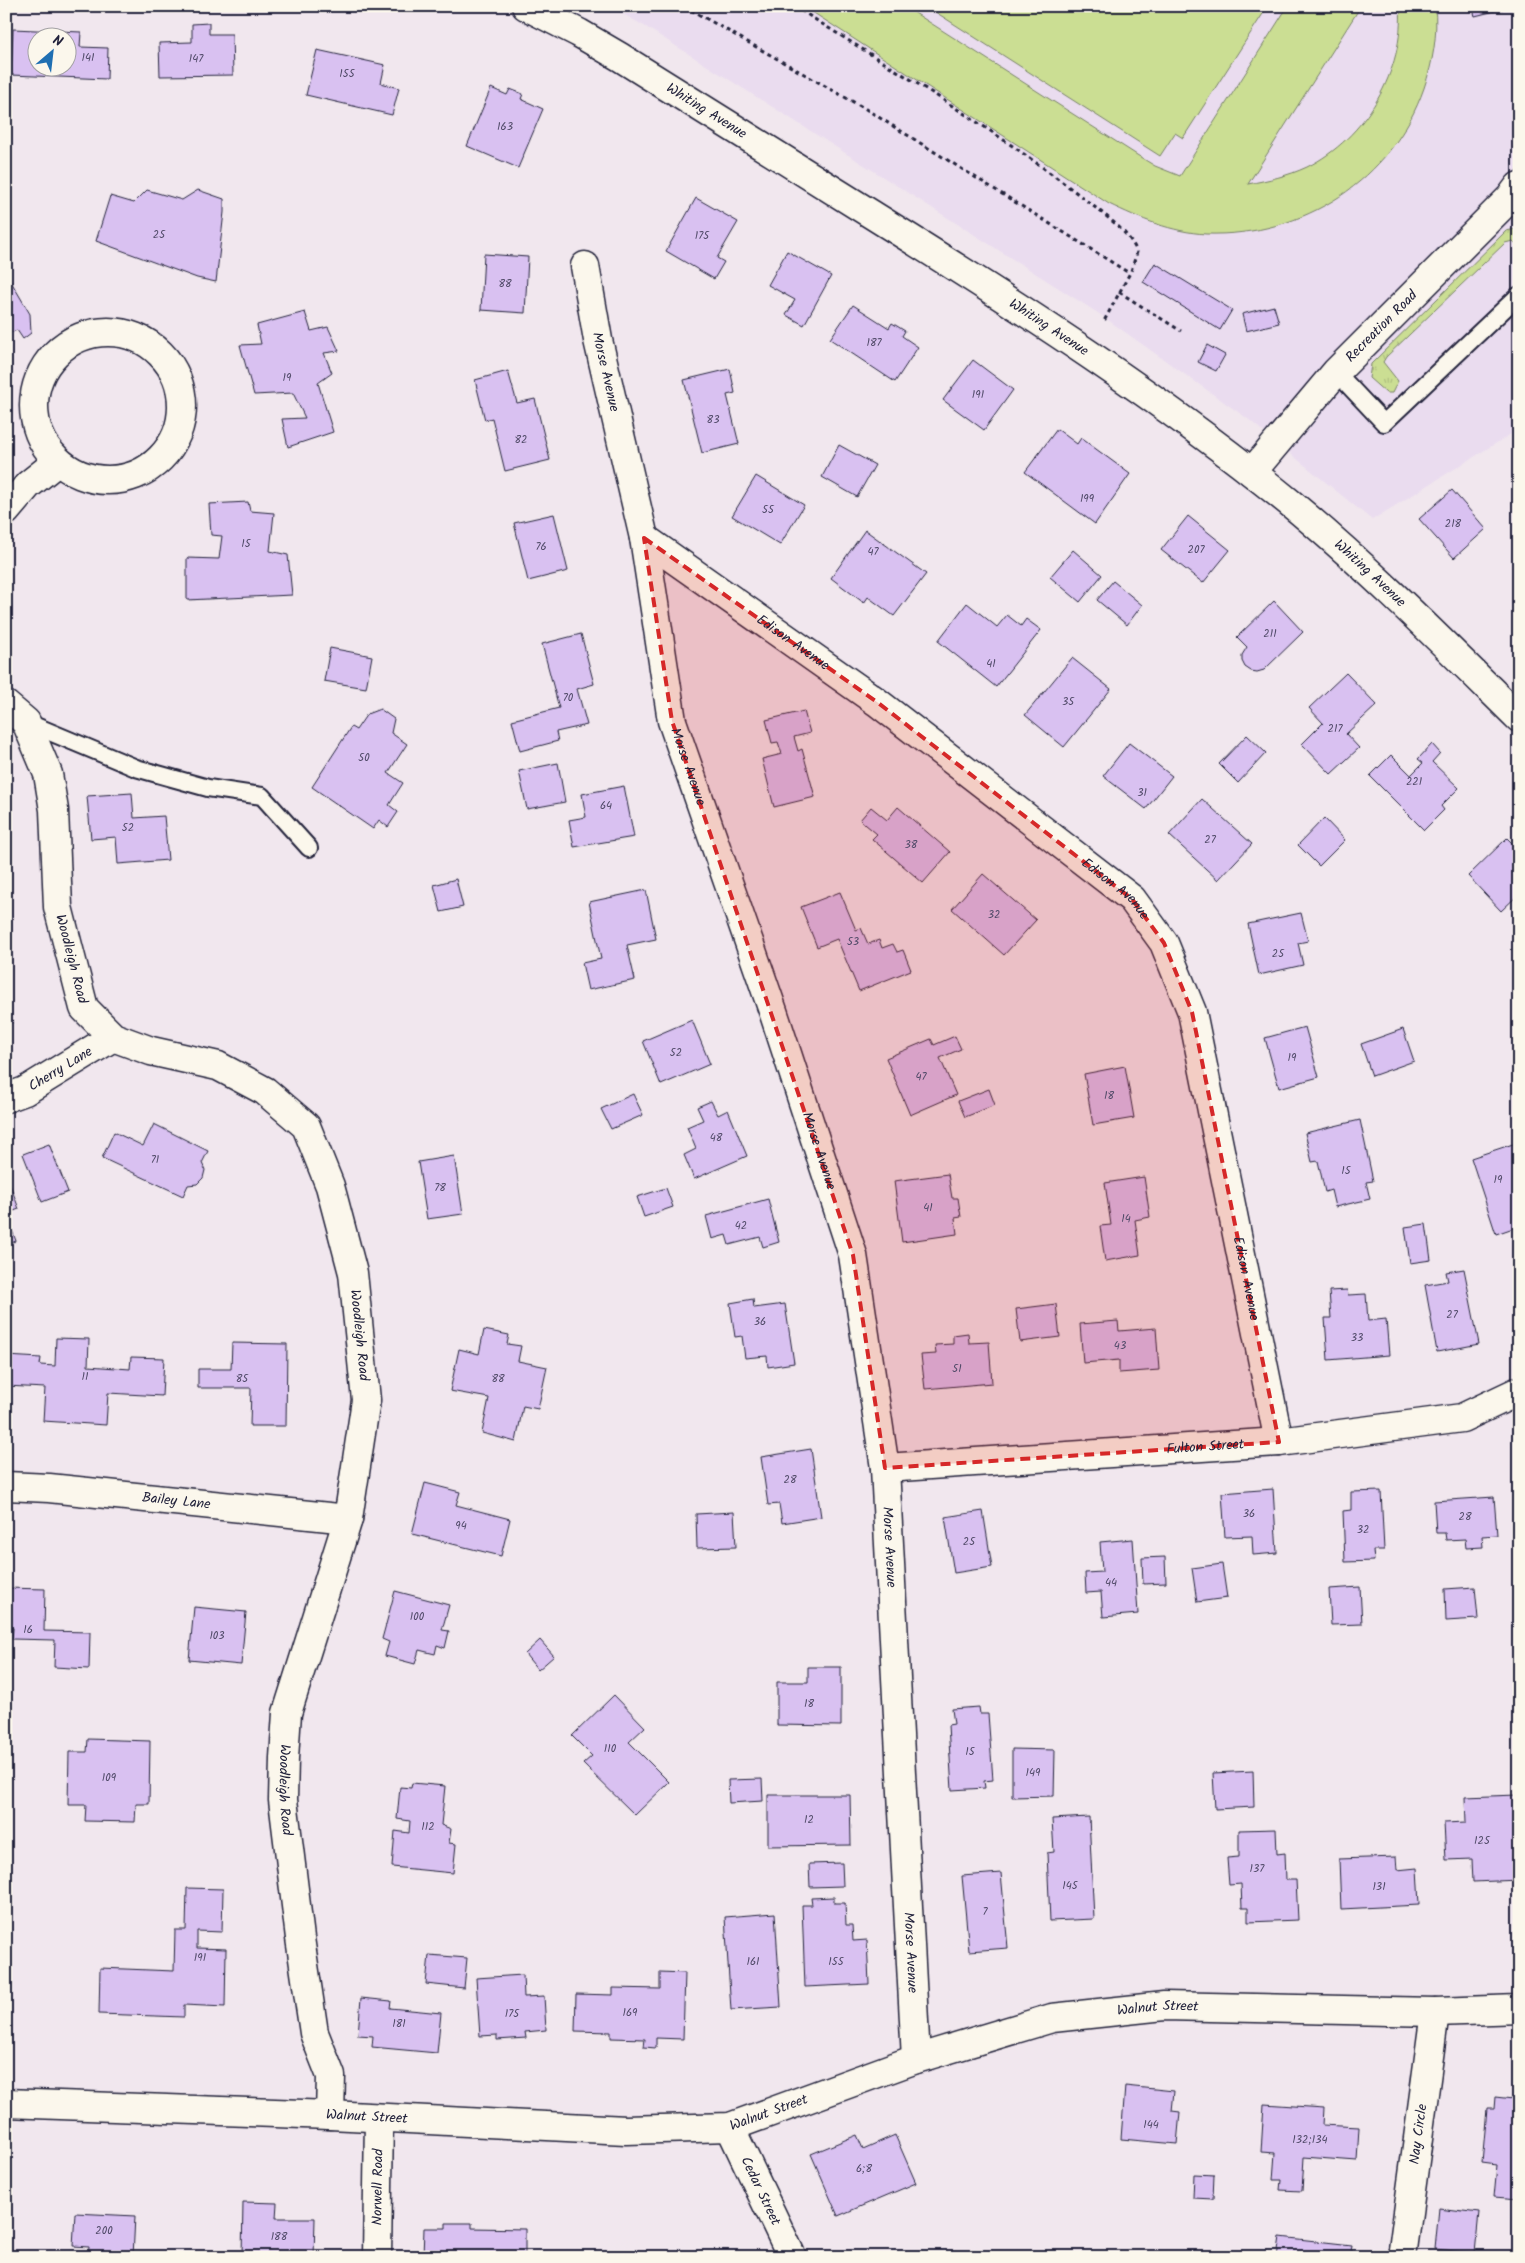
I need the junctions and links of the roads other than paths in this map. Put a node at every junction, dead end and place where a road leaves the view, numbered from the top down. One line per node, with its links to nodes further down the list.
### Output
1 (526, 6): 7 (street, Whiting Avenue)
2 (1516, 197): 5 (street, Recreation Road)
3 (585, 266): 9 (street, Morse Avenue)
4 (1519, 295): 5 (lane)
5 (1336, 372): 7 (street, Recreation Road)
6 (57, 462): 6 (street); 8 (street)
7 (1252, 472): 11 (street, Whiting Avenue)
8 (6, 511)
9 (644, 538): 16 (street, Edison Avenue); 17 (street, Morse Avenue)
10 (16, 713): 12 (lane); 13 (street, Woodleigh Road)
11 (1519, 718)
12 (309, 848)
13 (113, 1037): 14 (street, Cherry Lane); 19 (street, Woodleigh Road)
14 (6, 1098)
15 (1519, 1391): 16 (street, Fulton Street)
16 (1279, 1442): 17 (street, Fulton Street)
17 (885, 1468): 22 (street, Morse Avenue)
18 (6, 1486): 19 (street, Bailey Lane)
19 (348, 1519): 24 (street, Woodleigh Road)
20 (1519, 2010): 21 (street, Walnut Street)
21 (1435, 2012): 22 (street, Walnut Street); 29 (street, Nay Circle)
22 (916, 2059): 26 (street, Walnut Street)
23 (6, 2103): 24 (street, Walnut Street)
24 (330, 2115): 25 (street, Walnut Street)
25 (379, 2118): 26 (street, Walnut Street); 27 (street, Norwell Road)
26 (730, 2127): 28 (street, Cedar Street)
27 (377, 2257)
28 (792, 2257)
29 (1402, 2257)

